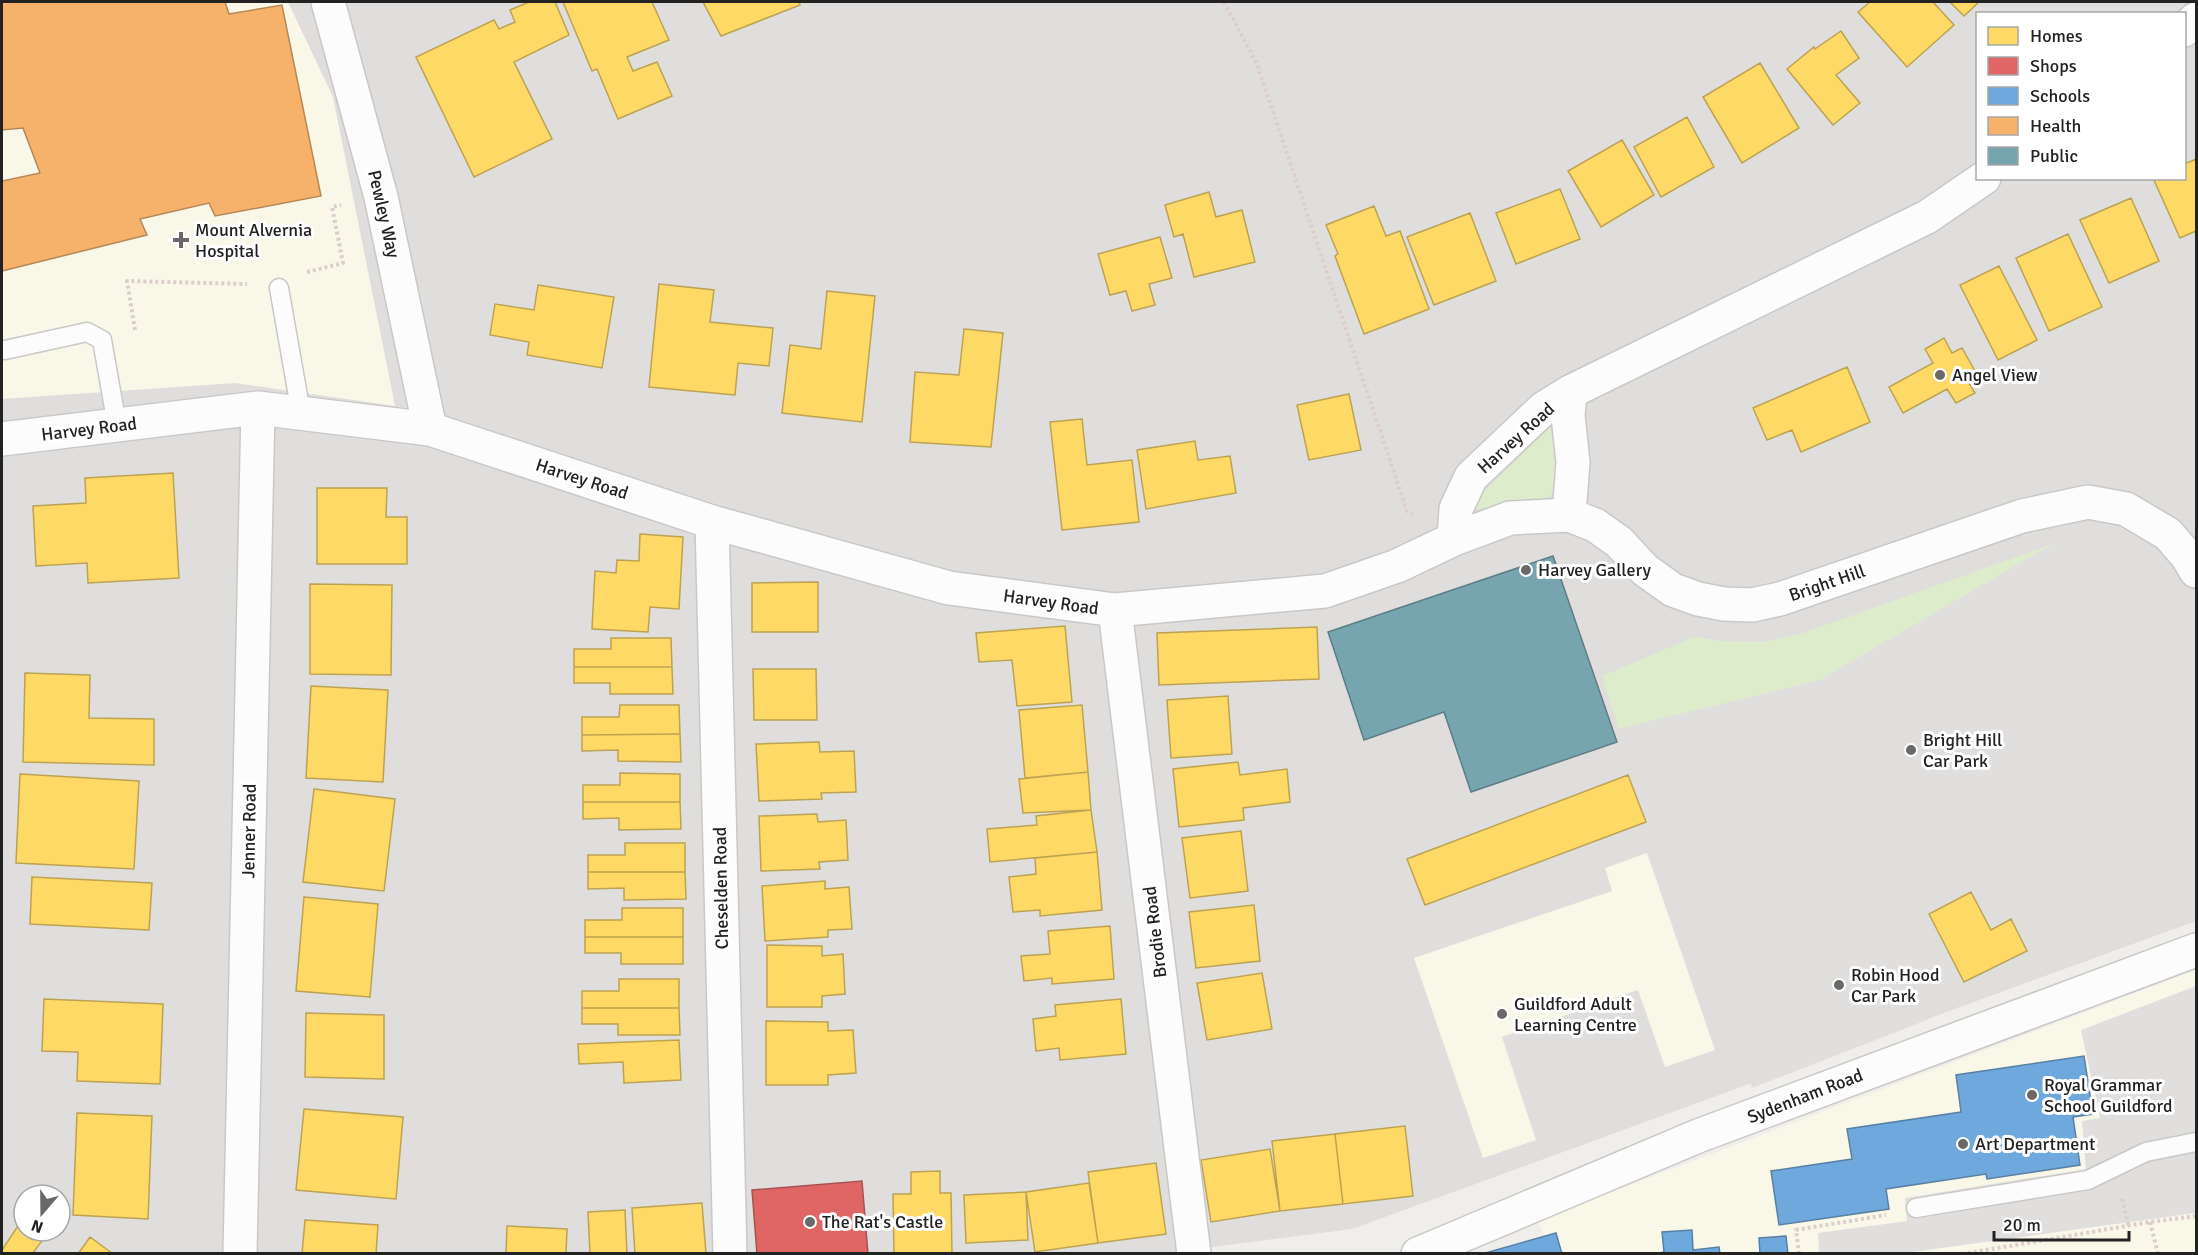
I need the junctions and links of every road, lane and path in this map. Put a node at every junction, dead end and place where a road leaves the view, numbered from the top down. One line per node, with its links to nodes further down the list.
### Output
1 (328, 2): 14 (street, Pewley Way)
2 (1224, 2): 18 (path)
3 (1981, 180): 10 (street, Harvey Road)
4 (332, 207): 5 (path)
5 (300, 274)
6 (256, 285): 8 (path)
7 (279, 288): 12 (lane)
8 (134, 325)
9 (5, 350): 13 (lane)
10 (1570, 392): 16 (street); 18 (street, Harvey Road)
11 (258, 408): 12 (street, Harvey Road); 13 (street, Harvey Road); 29 (street, Jenner Road)
12 (301, 413): 14 (street, Harvey Road)
13 (117, 425): 15 (street, Harvey Road)
14 (430, 429): 17 (street, Harvey Road)
15 (2, 439)
16 (1569, 515): 18 (street, Bright Hill); 19 (street, Bright Hill)
17 (712, 522): 20 (street, Harvey Road); 30 (street, Cheselden Road)
18 (1454, 539): 20 (street, Harvey Road)
19 (2196, 571)
20 (1115, 610): 31 (street, Brodie Road)
21 (2193, 950): 32 (street, Sydenham Road)
22 (2196, 1142): 24 (lane)
23 (2122, 1199): 28 (path)
24 (1916, 1208)
25 (1889, 1214): 33 (path)
26 (2196, 1216): 27 (path)
27 (2150, 1222): 28 (path); 35 (path)
28 (2129, 1227): 34 (path)
29 (240, 1254)
30 (730, 1254)
31 (1194, 1254)
32 (1418, 1254)
33 (1799, 1254)
34 (1962, 1254)
35 (2158, 1254)

